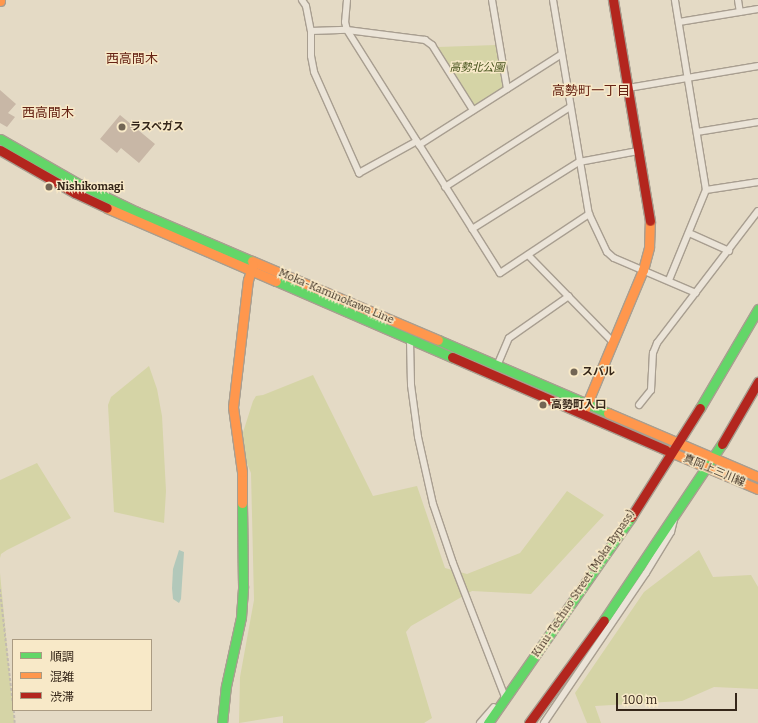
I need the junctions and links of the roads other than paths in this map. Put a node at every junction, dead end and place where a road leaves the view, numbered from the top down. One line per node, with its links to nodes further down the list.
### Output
1 (302, 0): 12 (street)
2 (347, 0): 11 (street)
3 (492, 0): 17 (street)
4 (553, 0): 13 (street)
5 (612, 0): 16 (main road)
6 (675, 0): 10 (street)
7 (738, 0): 9 (street)
8 (758, 9): 9 (street)
9 (740, 12): 10 (street)
10 (679, 22): 15 (street)
11 (347, 30): 12 (street); 19 (street); 23 (street)
12 (311, 31): 23 (street)
13 (562, 54): 17 (street); 18 (street)
14 (758, 66): 15 (street)
15 (688, 78): 16 (street); 21 (street)
16 (628, 88): 25 (main road)
17 (507, 89): 19 (street)
18 (570, 107): 26 (street); 28 (street)
19 (473, 110): 23 (street)
20 (758, 122): 21 (street)
21 (698, 132): 29 (street)
22 (0, 139): 36 (main road, Moka-Kaminokawa Line)
23 (418, 143): 28 (street)
24 (0, 150): 38 (main road, Moka-Kaminokawa Line)
25 (638, 152): 26 (street); 37 (main road)
26 (579, 162): 31 (street); 32 (street)
27 (758, 182): 29 (street)
28 (445, 186): 32 (street)
29 (706, 190): 33 (street)
30 (758, 211): 34 (street)
31 (589, 214): 35 (street); 37 (street)
32 (472, 229): 35 (street)
33 (689, 233): 34 (street); 39 (street)
34 (728, 250): 40 (street)
35 (528, 255): 41 (street)
36 (254, 262): 38 (main road); 45 (main road, Moka-Kaminokawa Line)
37 (643, 270): 39 (street); 44 (main road)
38 (250, 272): 43 (main road, Moka-Kaminokawa Line); 58 (main road)
39 (669, 280): 40 (street)
40 (696, 292): 48 (street)
41 (569, 296): 44 (street); 45 (street)
42 (758, 308): 50 (main road, Kinu-Techno Street (Moka Bypass))
43 (410, 340): 49 (main road, Moka-Kaminokawa Line); 57 (street)
44 (613, 342): 47 (main road)
45 (497, 366): 47 (main road, Moka-Kaminokawa Line)
46 (758, 382): 52 (main road)
47 (587, 404): 49 (main road); 50 (main road, Moka-Kaminokawa Line)
48 (639, 405)
49 (583, 414): 51 (main road, Moka-Kaminokawa Line)
50 (678, 443): 51 (main road, Kinu-Techno Street (Moka Bypass)); 52 (main road, 真岡上三川線)
51 (671, 453): 53 (main road, 真岡上三川線); 57 (main road, Kinu-Techno Street (Moka Bypass))
52 (714, 458): 53 (main road); 54 (main road, 真岡上三川線)
53 (707, 468): 55 (main road, 真岡上三川線); 56 (main road)
54 (758, 477)
55 (758, 489)
56 (675, 515): 61 (main road); 62 (street)
57 (505, 696): 59 (street); 60 (main road, Kinu-Techno Street (Moka Bypass))
58 (222, 723)
59 (480, 723)
60 (488, 723)
61 (529, 723)
62 (544, 723)

